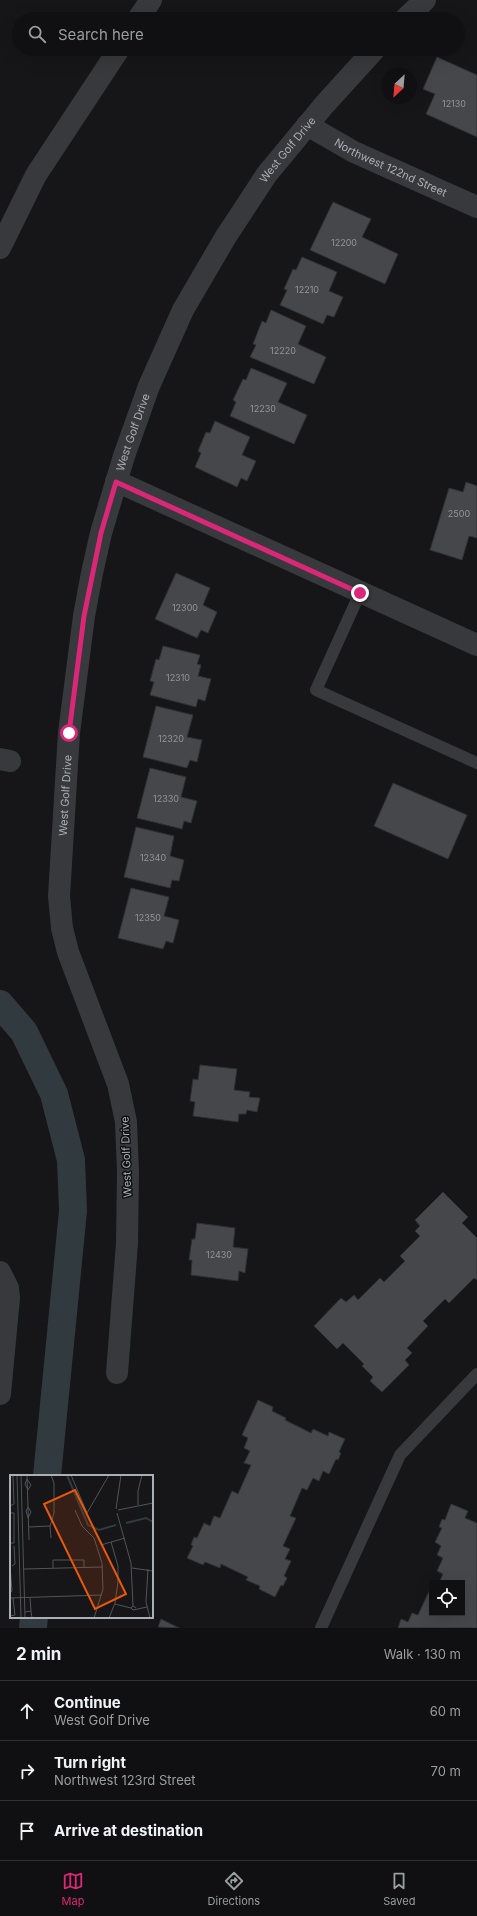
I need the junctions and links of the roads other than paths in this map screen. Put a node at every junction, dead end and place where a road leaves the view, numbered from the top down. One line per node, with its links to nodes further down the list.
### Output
1 (151, 0): 3 (street)
2 (425, 0): 4 (street)
3 (143, 12)
4 (412, 12)
5 (114, 56): 9 (street)
6 (369, 56): 7 (street, West Golf Drive)
7 (307, 125): 8 (street, Northwest 122nd Street); 10 (street, West Golf Drive)
8 (477, 207)
9 (0, 248)
10 (116, 482): 11 (street); 15 (street, West Golf Drive)
11 (360, 593): 12 (street); 13 (lane)
12 (477, 645)
13 (477, 763)
14 (0, 1272): 17 (street)
15 (117, 1373)
16 (477, 1374): 18 (lane)
17 (0, 1394)
18 (321, 1628)

